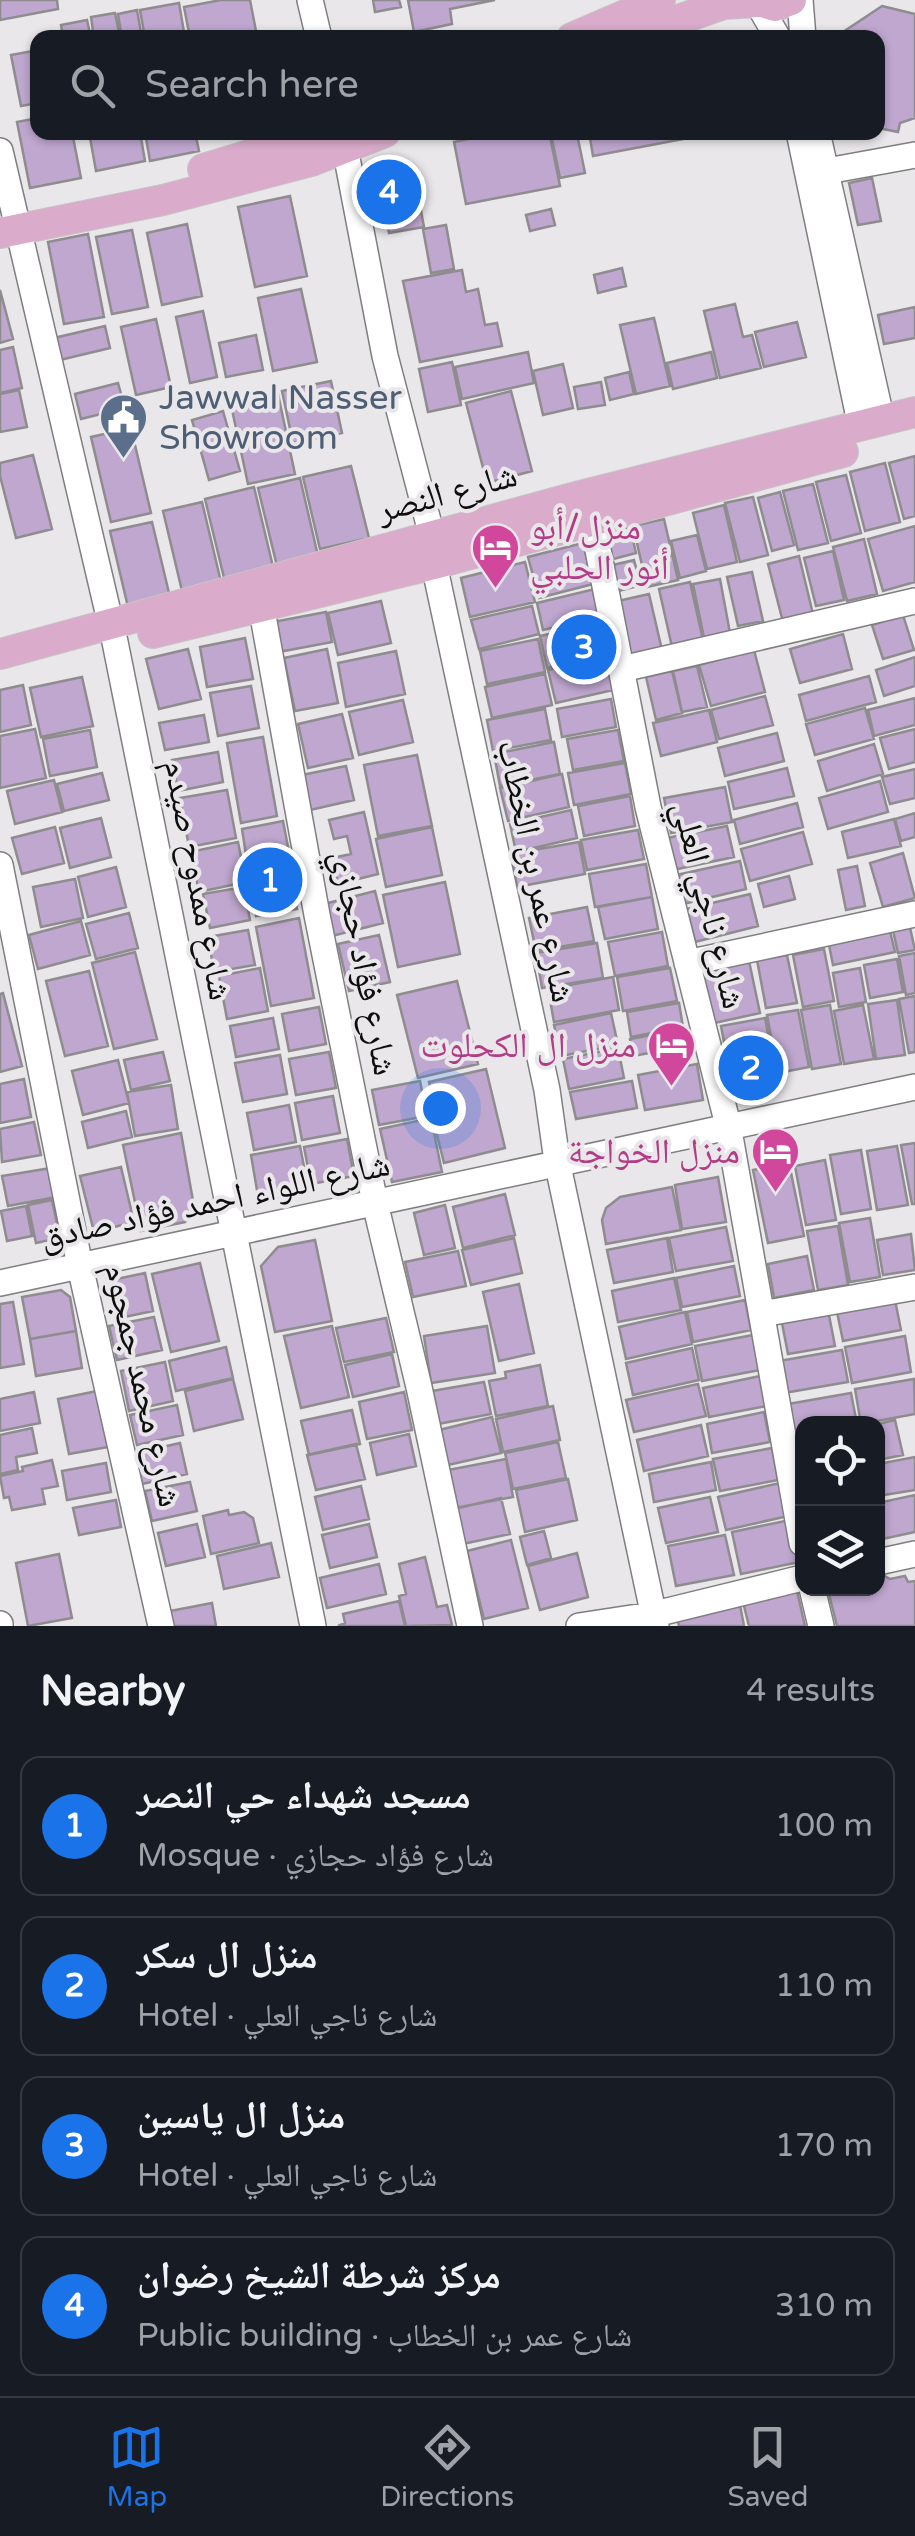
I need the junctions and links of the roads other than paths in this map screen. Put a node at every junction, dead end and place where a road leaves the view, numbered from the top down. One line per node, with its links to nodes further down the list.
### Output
1 (310, 0): 6 (street)
2 (660, 0): 7 (main road)
3 (791, 0): 5 (main road)
4 (800, 0): 10 (street)
5 (756, 1): 8 (main road); 9 (street)
6 (317, 30)
7 (591, 30)
8 (649, 30)
9 (773, 30)
10 (802, 30)
11 (330, 140): 18 (main road)
12 (338, 140): 23 (street, شارع عمر بن الخطاب)
13 (801, 140): 20 (street)
14 (819, 140): 17 (street)
15 (0, 151): 18 (street, شارع ممدوح صيدم)
16 (915, 155): 17 (street)
17 (827, 171): 20 (street)
18 (7, 221): 26 (street, شارع ممدوح صيدم)
19 (915, 412): 20 (main road, شارع النصر)
20 (871, 424): 23 (main road, شارع النصر)
21 (915, 433): 22 (main road, شارع النصر)
22 (592, 519): 23 (main road, شارع النصر); 28 (street, شارع ناجي العلي)
23 (434, 550): 25 (main road, شارع النصر); 26 (main road, شارع النصر); 35 (street, شارع عمر بن الخطاب)
24 (915, 601): 28 (street)
25 (261, 605): 26 (main road, شارع النصر); 36 (street, شارع فؤاد حجازي)
26 (112, 634): 27 (main road, شارع النصر); 29 (main road, شارع النصر); 37 (street, شارع ممدوح صيدم)
27 (0, 654)
28 (622, 670): 32 (street, شارع ناجي العلي)
29 (0, 673)
30 (0, 865): 38 (street, شارع محمد جمجوم)
31 (915, 914): 32 (street)
32 (687, 963): 34 (street, شارع ناجي العلي)
33 (915, 1087): 34 (street, شارع اللواء احمد فؤاد صادق)
34 (728, 1125): 35 (street, شارع اللواء احمد فؤاد صادق); 41 (street, شارع ناجي العلي)
35 (556, 1162): 36 (street, شارع اللواء احمد فؤاد صادق); 47 (street, شارع عمر بن الخطاب)
36 (376, 1203): 37 (street, شارع اللواء احمد فؤاد صادق); 50 (street, شارع فؤاد حجازي)
37 (232, 1232): 38 (street, شارع اللواء احمد فؤاد صادق); 49 (street, شارع ممدوح صيدم)
38 (80, 1266): 39 (street, شارع اللواء احمد فؤاد صادق); 48 (street, شارع محمد جمجوم)
39 (0, 1283)
40 (914, 1291): 41 (street)
41 (762, 1314): 42 (street, شارع ناجي العلي)
42 (796, 1506)
43 (915, 1554): 44 (street)
44 (885, 1560)
45 (795, 1580): 47 (street)
46 (814, 1596): 52 (street)
47 (654, 1620): 51 (street)
48 (161, 1626)
49 (313, 1626)
50 (470, 1626)
51 (580, 1626)
52 (820, 1626)

